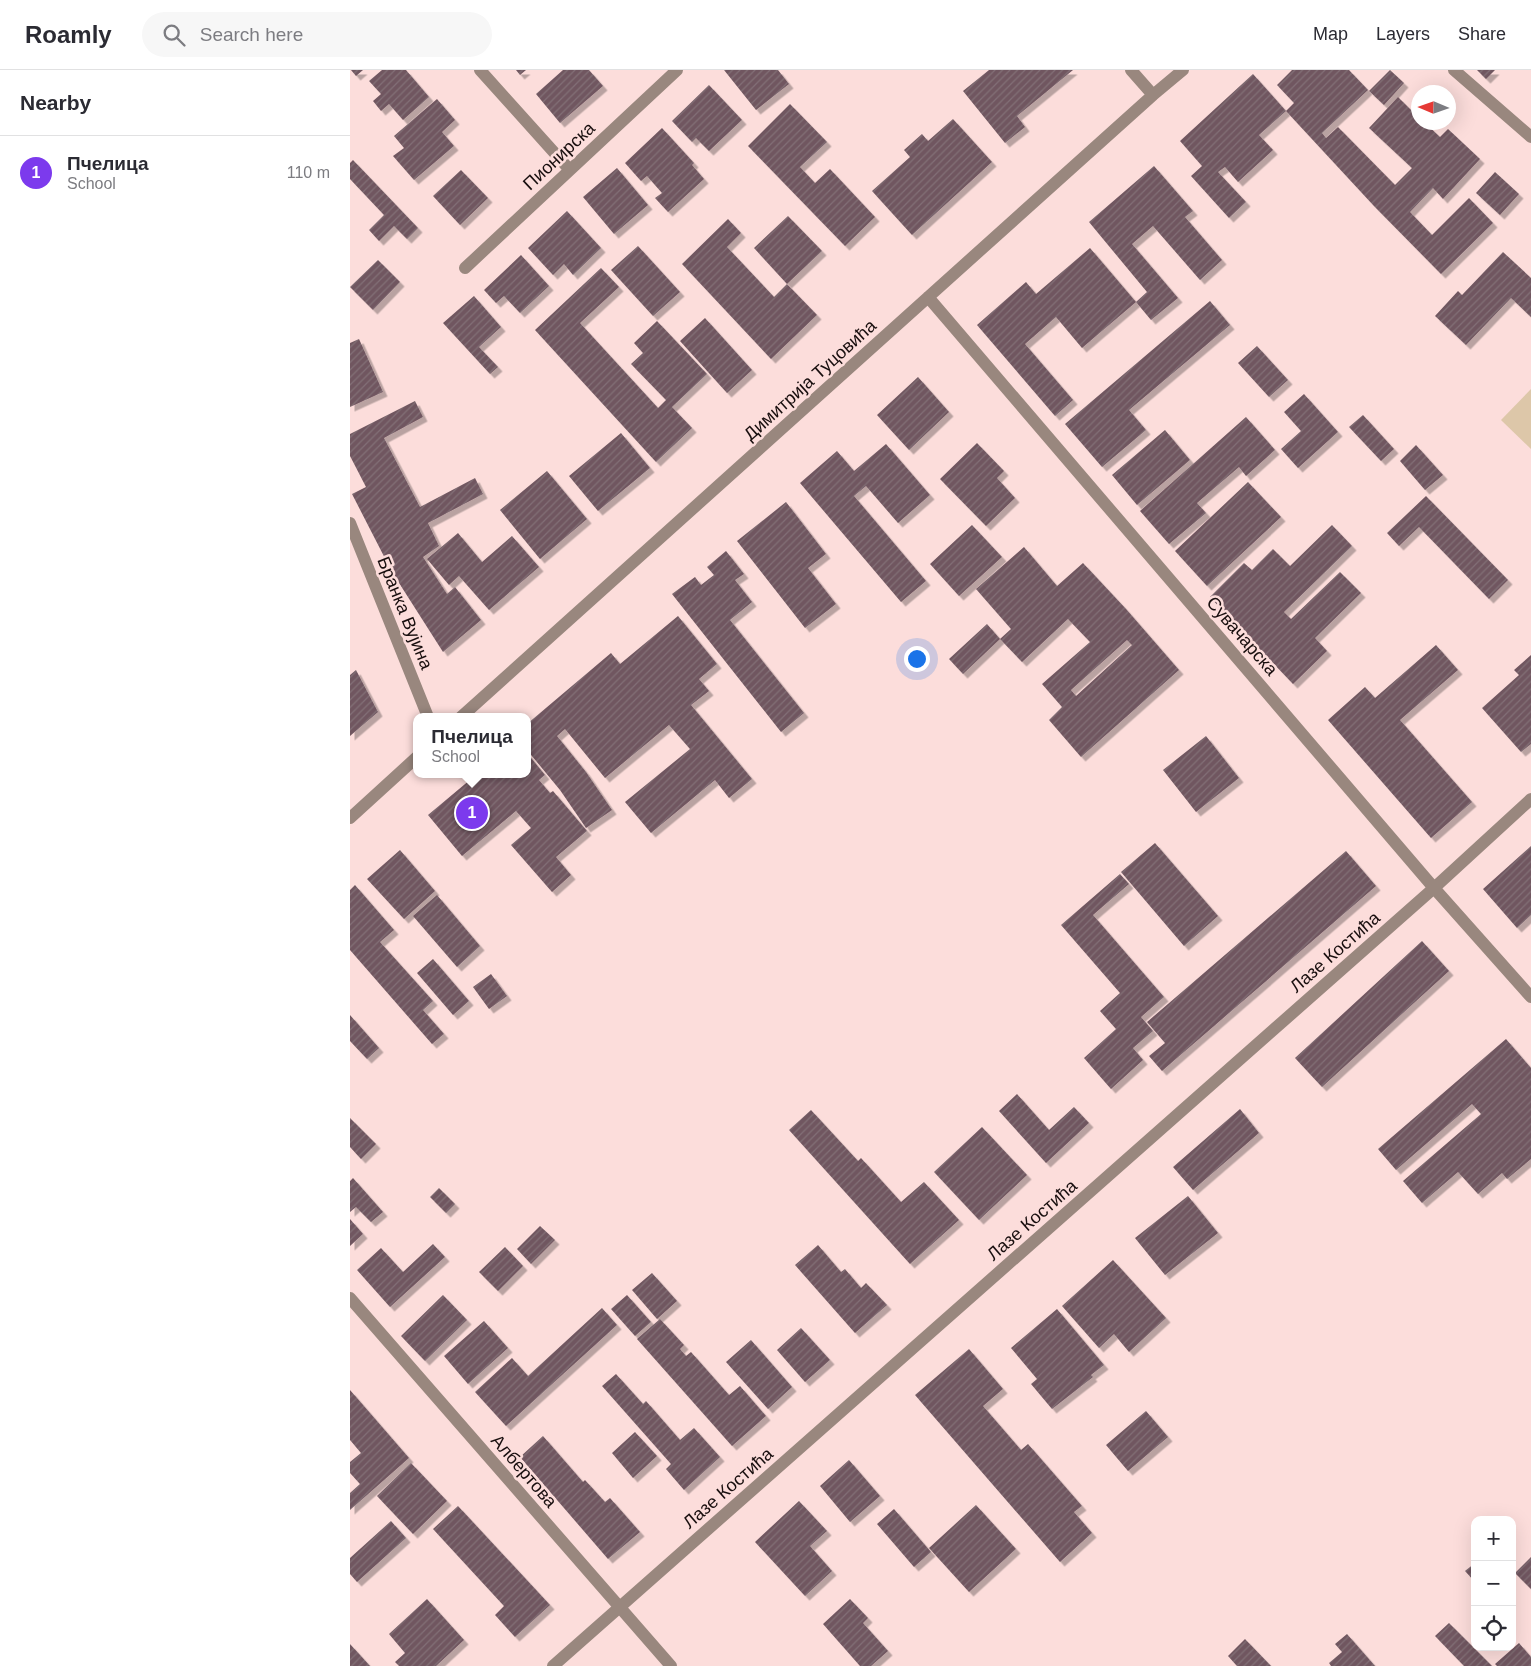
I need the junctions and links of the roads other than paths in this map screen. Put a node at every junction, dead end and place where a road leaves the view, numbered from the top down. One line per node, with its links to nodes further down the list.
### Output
1 (480, 70): 9 (street)
2 (677, 70): 6 (street, Пионирска)
3 (1131, 70): 7 (street)
4 (1183, 70): 7 (street, Димитрија Туцовића)
5 (1454, 70): 8 (street)
6 (663, 75): 9 (street, Пионирска)
7 (1153, 95): 11 (street, Димитрија Туцовића)
8 (1531, 137)
9 (570, 170): 10 (street, Пионирска)
10 (465, 268)
11 (928, 297): 14 (street, Димитрија Туцовића); 18 (street, Сувачарска)
12 (350, 523): 13 (street, Бранка Вујина)
13 (426, 713)
14 (465, 713)
15 (413, 760): 17 (street)
16 (1531, 799): 18 (street, Лазе Костића)
17 (350, 818)
18 (1434, 888): 19 (street, Сувачарска); 21 (street, Лазе Костића)
19 (1531, 997)
20 (350, 1298): 21 (street, Албертова)
21 (620, 1608): 22 (street, Лазе Костића); 23 (street, Албертова)
22 (553, 1666)
23 (671, 1666)

